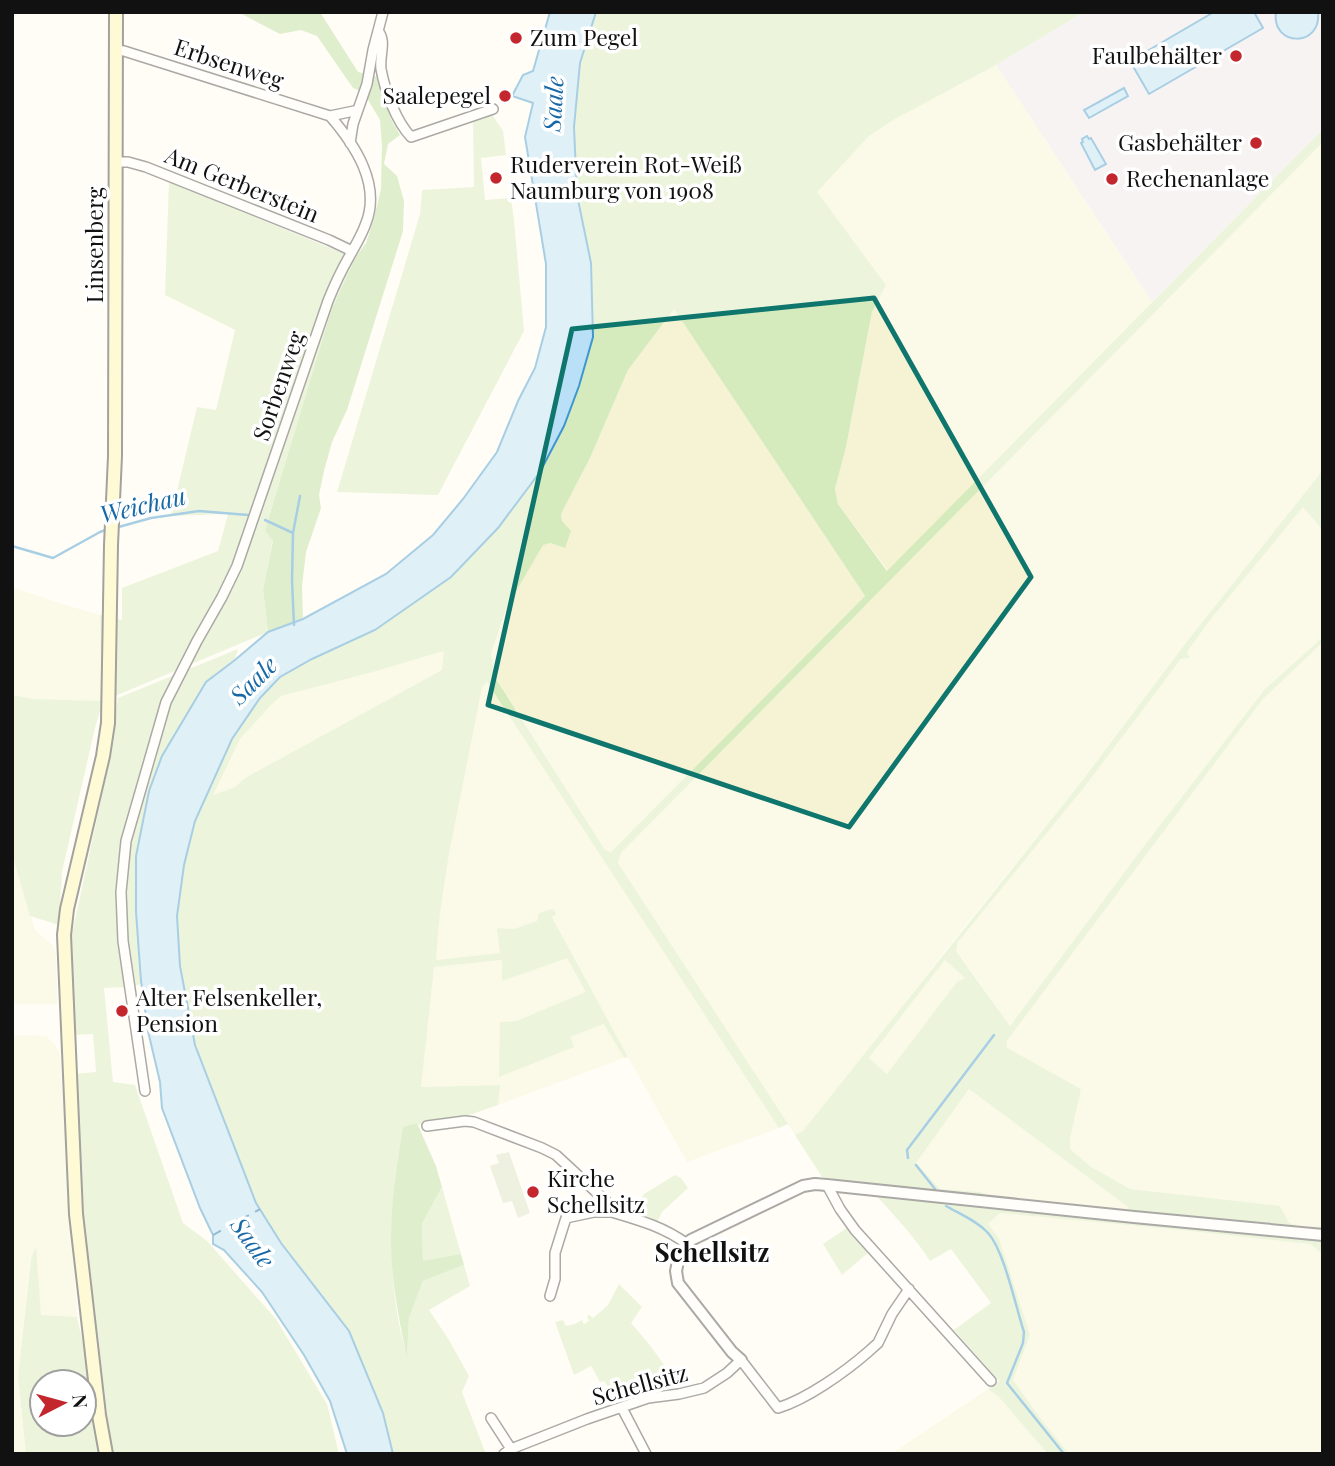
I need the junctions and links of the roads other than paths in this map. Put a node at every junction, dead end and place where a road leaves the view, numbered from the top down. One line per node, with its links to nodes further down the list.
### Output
1 (116, 12): 4 (main road, Linsenberg)
2 (383, 12): 3 (street)
3 (378, 31): 5 (street); 6 (street)
4 (116, 50): 7 (street, Erbsenweg); 9 (main road, Linsenberg)
5 (493, 109)
6 (357, 112): 7 (street); 8 (street)
7 (330, 116): 8 (street, Sorbenweg)
8 (350, 143): 10 (street, Sorbenweg)
9 (116, 162): 10 (street, Am Gerberstein); 24 (main road, Linsenberg)
10 (352, 251): 11 (street, Sorbenweg)
11 (145, 1091)
12 (427, 1126): 14 (street)
13 (828, 1185): 15 (street); 16 (street); 17 (street)
14 (612, 1212): 16 (street); 18 (street)
15 (1323, 1235)
16 (687, 1244): 19 (street)
17 (909, 1289): 19 (street); 20 (street)
18 (550, 1296)
19 (741, 1360): 21 (street, Schellsitz)
20 (991, 1381)
21 (622, 1408): 23 (street, Schellsitz); 25 (street)
22 (491, 1418): 23 (street, Schellsitz)
23 (510, 1452)
24 (106, 1454)
25 (646, 1454)

